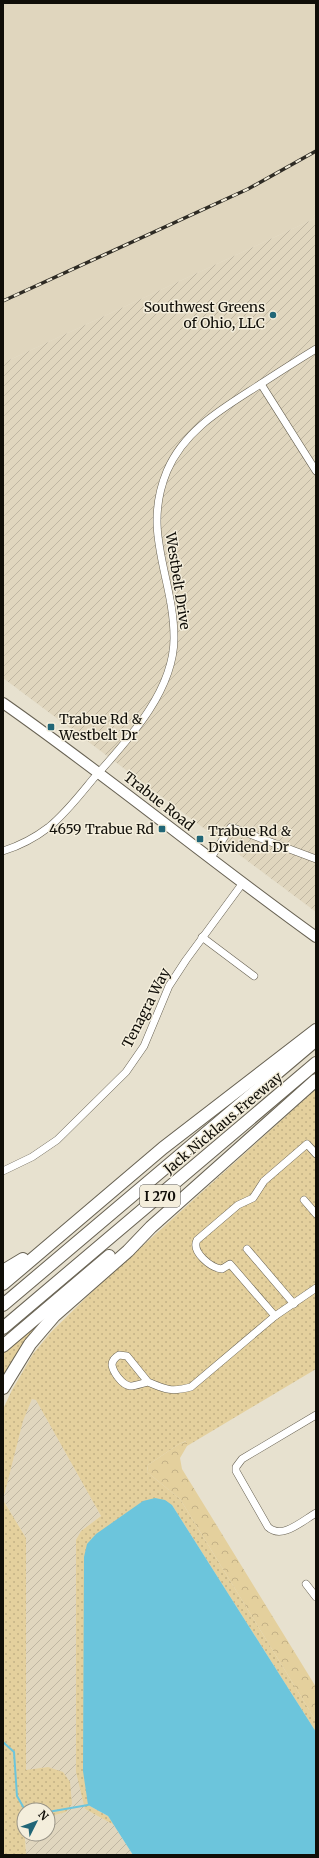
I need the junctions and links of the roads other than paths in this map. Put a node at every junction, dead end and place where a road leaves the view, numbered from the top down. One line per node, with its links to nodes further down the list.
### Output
1 (316, 348): 2 (street, Westbelt Drive)
2 (260, 384): 3 (street); 5 (street, Westbelt Drive)
3 (316, 471)
4 (3, 703): 5 (main road, Trabue Road)
5 (99, 773): 6 (street, Westbelt Drive); 7 (main road, Trabue Road)
6 (3, 851)
7 (210, 859): 8 (street); 9 (main road, Trabue Road)
8 (316, 859)
9 (242, 884): 10 (street, Tenagra Way); 11 (main road, Trabue Road)
10 (202, 937): 12 (street); 18 (street, Tenagra Way)
11 (316, 937)
12 (254, 976)
13 (316, 1030): 22 (highway)
14 (316, 1040): 28 (highway, Jack Nicklaus Freeway / I 270)
15 (316, 1063): 30 (highway, Jack Nicklaus Freeway / I 270)
16 (316, 1080): 21 (highway)
17 (316, 1154): 29 (street)
18 (3, 1171)
19 (304, 1200): 20 (street)
20 (316, 1214)
21 (151, 1227): 31 (highway); 33 (highway)
22 (52, 1242): 24 (highway); 25 (highway)
23 (247, 1249): 27 (street)
24 (3, 1272)
25 (3, 1284)
26 (316, 1288): 27 (street)
27 (294, 1304): 29 (street)
28 (3, 1305)
29 (275, 1316): 32 (street)
30 (3, 1328)
31 (3, 1346)
32 (148, 1382): 32 (street)
33 (3, 1388)
34 (316, 1415): 35 (street)
35 (316, 1513)
36 (306, 1584): 37 (street)
37 (316, 1597)

